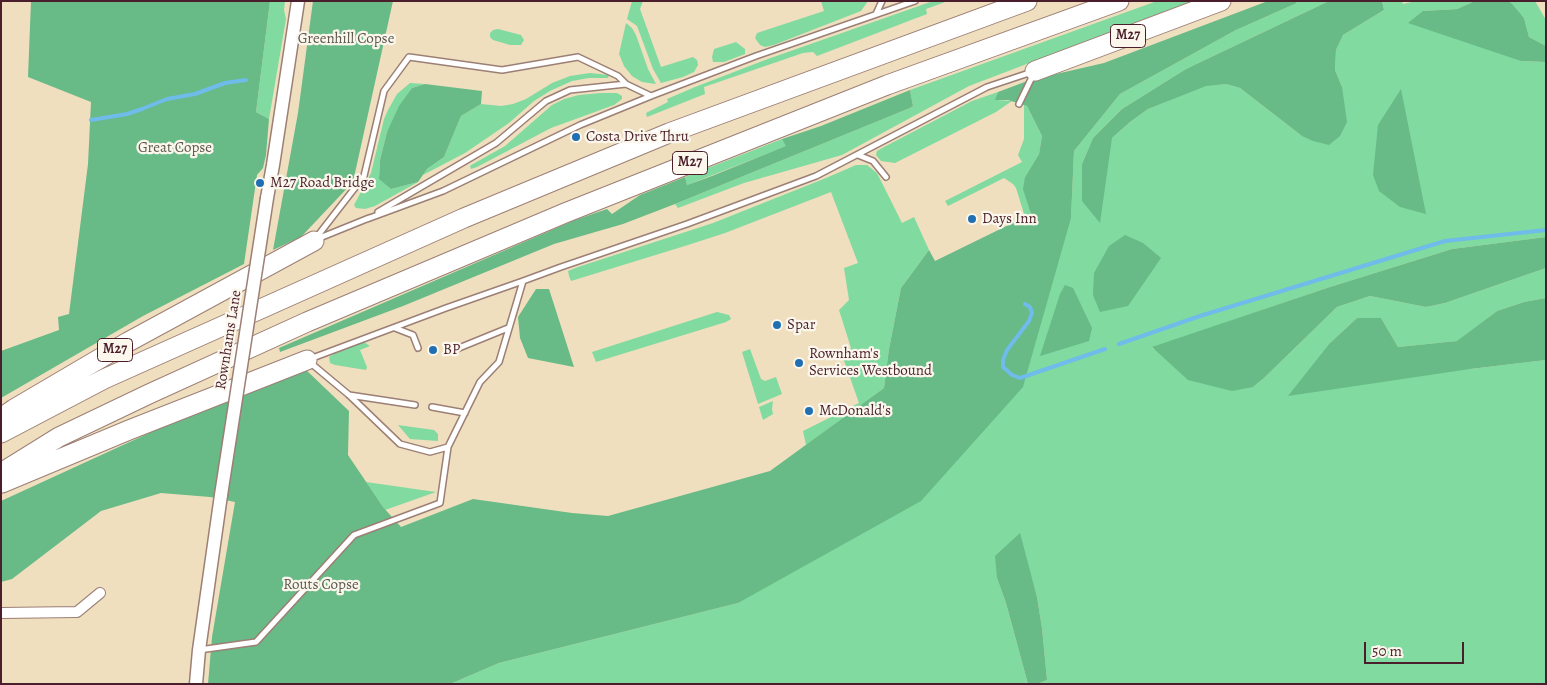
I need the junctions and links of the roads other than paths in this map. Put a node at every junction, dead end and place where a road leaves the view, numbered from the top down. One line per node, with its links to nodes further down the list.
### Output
1 (298, 1): 33 (street, Rownhams Lane, bridge)
2 (882, 1): 7 (lane)
3 (915, 1): 7 (lane)
4 (1027, 1): 27 (highway, M27)
5 (1120, 1): 29 (highway, M27)
6 (1222, 1): 8 (highway, M27)
7 (876, 14): 10 (lane)
8 (1035, 71): 11 (lane); 12 (lane)
9 (626, 84): 10 (lane); 14 (lane); 15 (lane)
10 (651, 96): 14 (lane)
11 (1019, 104)
12 (858, 155): 13 (lane); 16 (lane)
13 (886, 177)
14 (367, 219): 15 (lane)
15 (314, 241): 26 (highway, M27)
16 (523, 281): 17 (lane); 18 (lane)
17 (394, 328): 19 (lane); 21 (lane)
18 (508, 328): 20 (lane); 25 (lane)
19 (418, 348)
20 (454, 350)
21 (307, 360): 22 (lane); 30 (highway)
22 (349, 395): 23 (lane); 28 (lane)
23 (415, 405)
24 (432, 407): 25 (lane)
25 (465, 413): 28 (lane)
26 (1, 418)
27 (1, 433)
28 (448, 447): 33 (lane)
29 (1, 473)
30 (1, 483)
31 (100, 593): 32 (street)
32 (1, 613)
33 (199, 650): 34 (street, Rownhams Lane)
34 (196, 684)

